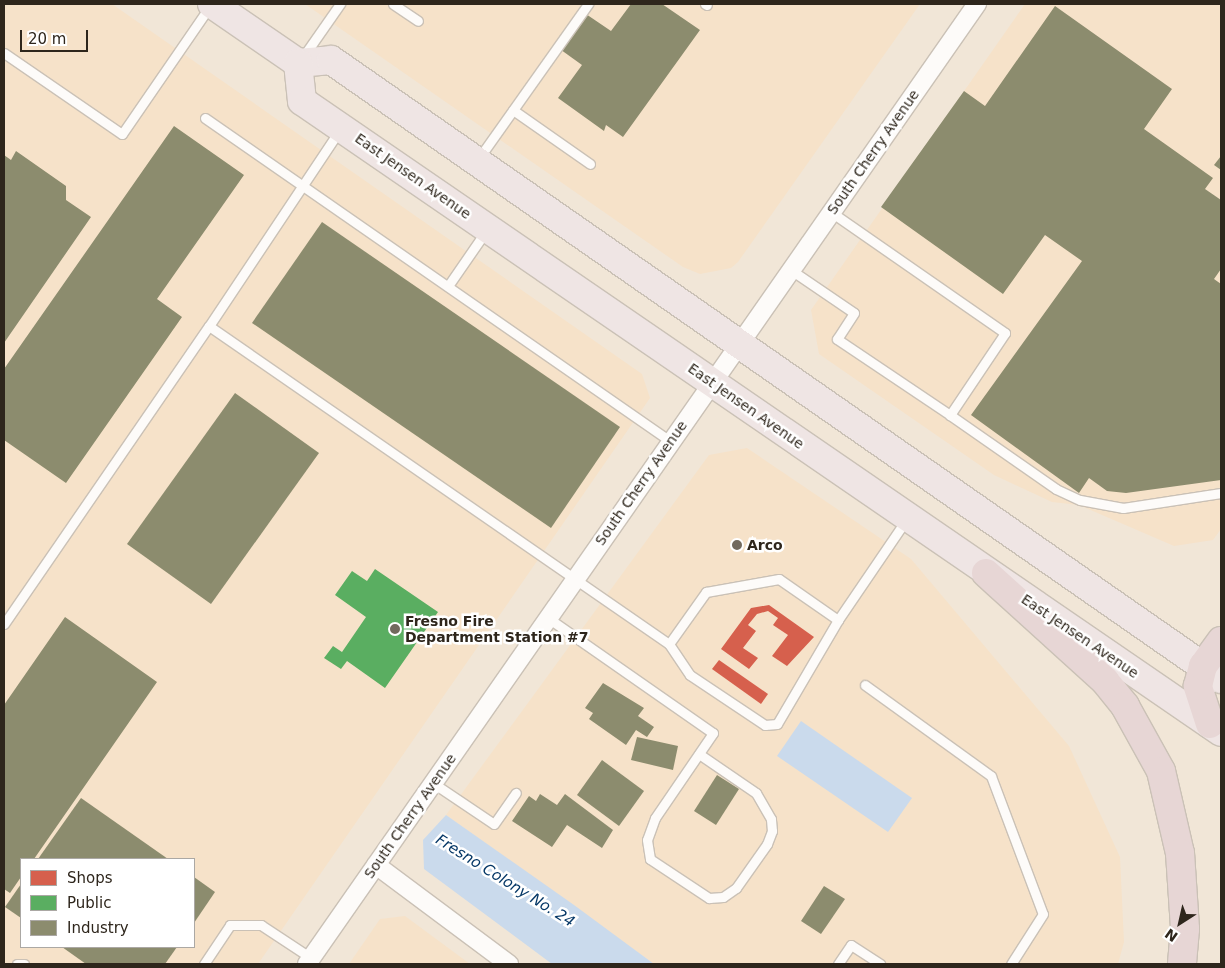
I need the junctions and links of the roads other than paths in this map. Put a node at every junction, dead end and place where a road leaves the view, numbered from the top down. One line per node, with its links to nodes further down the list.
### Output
1 (212, 4): 7 (lane); 8 (main road)
2 (340, 4): 8 (lane)
3 (393, 4): 6 (lane)
4 (588, 4): 9 (lane)
5 (977, 4): 15 (street, South Cherry Avenue)
6 (418, 21)
7 (4, 53)
8 (298, 63): 11 (main road, East Jensen Avenue); 12 (main road)
9 (514, 110): 12 (lane); 13 (lane)
10 (206, 118): 14 (lane)
11 (341, 127): 14 (lane); 16 (main road, East Jensen Avenue)
12 (478, 160): 20 (main road)
13 (590, 164)
14 (302, 185): 18 (lane); 19 (lane)
15 (831, 212): 17 (street, South Cherry Avenue); 22 (lane)
16 (488, 228): 18 (lane); 21 (main road, East Jensen Avenue)
17 (791, 270): 20 (street, South Cherry Avenue); 22 (lane)
18 (448, 286): 23 (lane)
19 (209, 326): 27 (lane); 30 (lane)
20 (740, 342): 21 (street, South Cherry Avenue); 33 (main road)
21 (712, 382): 23 (street, South Cherry Avenue); 25 (main road, East Jensen Avenue)
22 (950, 415): 24 (lane)
23 (670, 442): 27 (street, South Cherry Avenue)
24 (1221, 493)
25 (908, 518): 26 (main road, East Jensen Avenue); 29 (lane)
26 (986, 573): 35 (main road, East Jensen Avenue); 48 (highway)
27 (575, 578): 28 (street, South Cherry Avenue); 32 (lane)
28 (548, 618): 36 (lane); 37 (street, South Cherry Avenue)
29 (838, 620): 32 (lane); 32 (lane)
30 (4, 624)
31 (1221, 641): 33 (highway)
32 (669, 644)
33 (1212, 672): 35 (highway)
34 (865, 685): 47 (lane)
35 (1216, 728)
36 (699, 754): 36 (lane)
37 (433, 783): 38 (lane); 39 (street, South Cherry Avenue)
38 (516, 793)
39 (376, 865): 40 (street, South Cherry Avenue); 44 (street)
40 (309, 961): 43 (lane)
41 (17, 964): 42 (lane)
42 (24, 964)
43 (204, 964)
44 (509, 964)
45 (838, 964): 46 (lane)
46 (880, 964)
47 (1011, 964)
48 (1182, 964)

